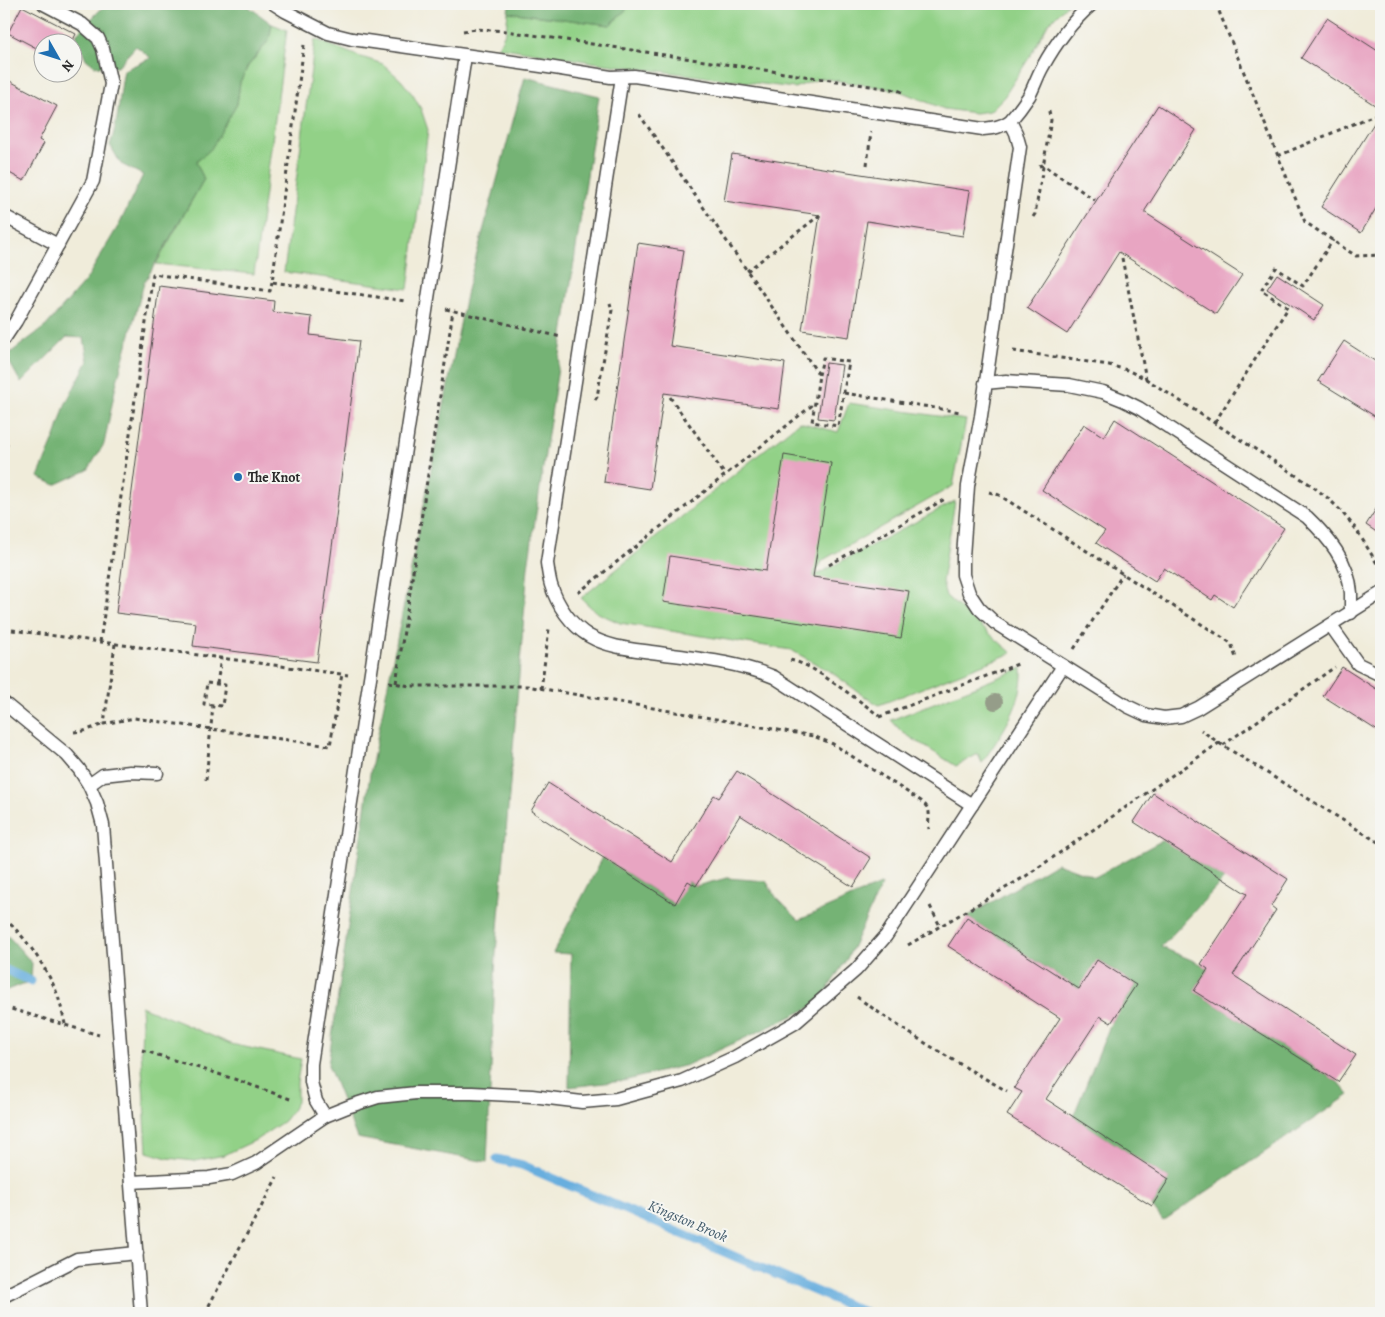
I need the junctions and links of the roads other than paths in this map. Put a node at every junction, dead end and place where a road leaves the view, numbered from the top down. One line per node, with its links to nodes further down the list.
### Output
1 (44, 4): 8 (lane)
2 (274, 4): 4 (lane)
3 (1092, 4): 6 (lane)
4 (465, 56): 5 (lane); 20 (lane)
5 (622, 77): 6 (lane); 19 (lane)
6 (1010, 121): 10 (lane)
7 (4, 216): 8 (lane)
8 (58, 245): 9 (lane)
9 (4, 339)
10 (985, 383): 12 (lane); 14 (lane)
11 (1381, 593): 12 (lane)
12 (1351, 613): 13 (lane)
13 (1331, 626): 14 (lane); 15 (lane)
14 (1063, 666): 19 (lane)
15 (1381, 675)
16 (4, 703): 18 (lane)
17 (158, 773): 18 (lane)
18 (89, 785): 21 (lane)
19 (972, 806): 20 (lane)
20 (325, 1116): 21 (lane)
21 (131, 1182): 22 (lane)
22 (137, 1253): 23 (lane); 24 (lane)
23 (4, 1296)
24 (141, 1313)

